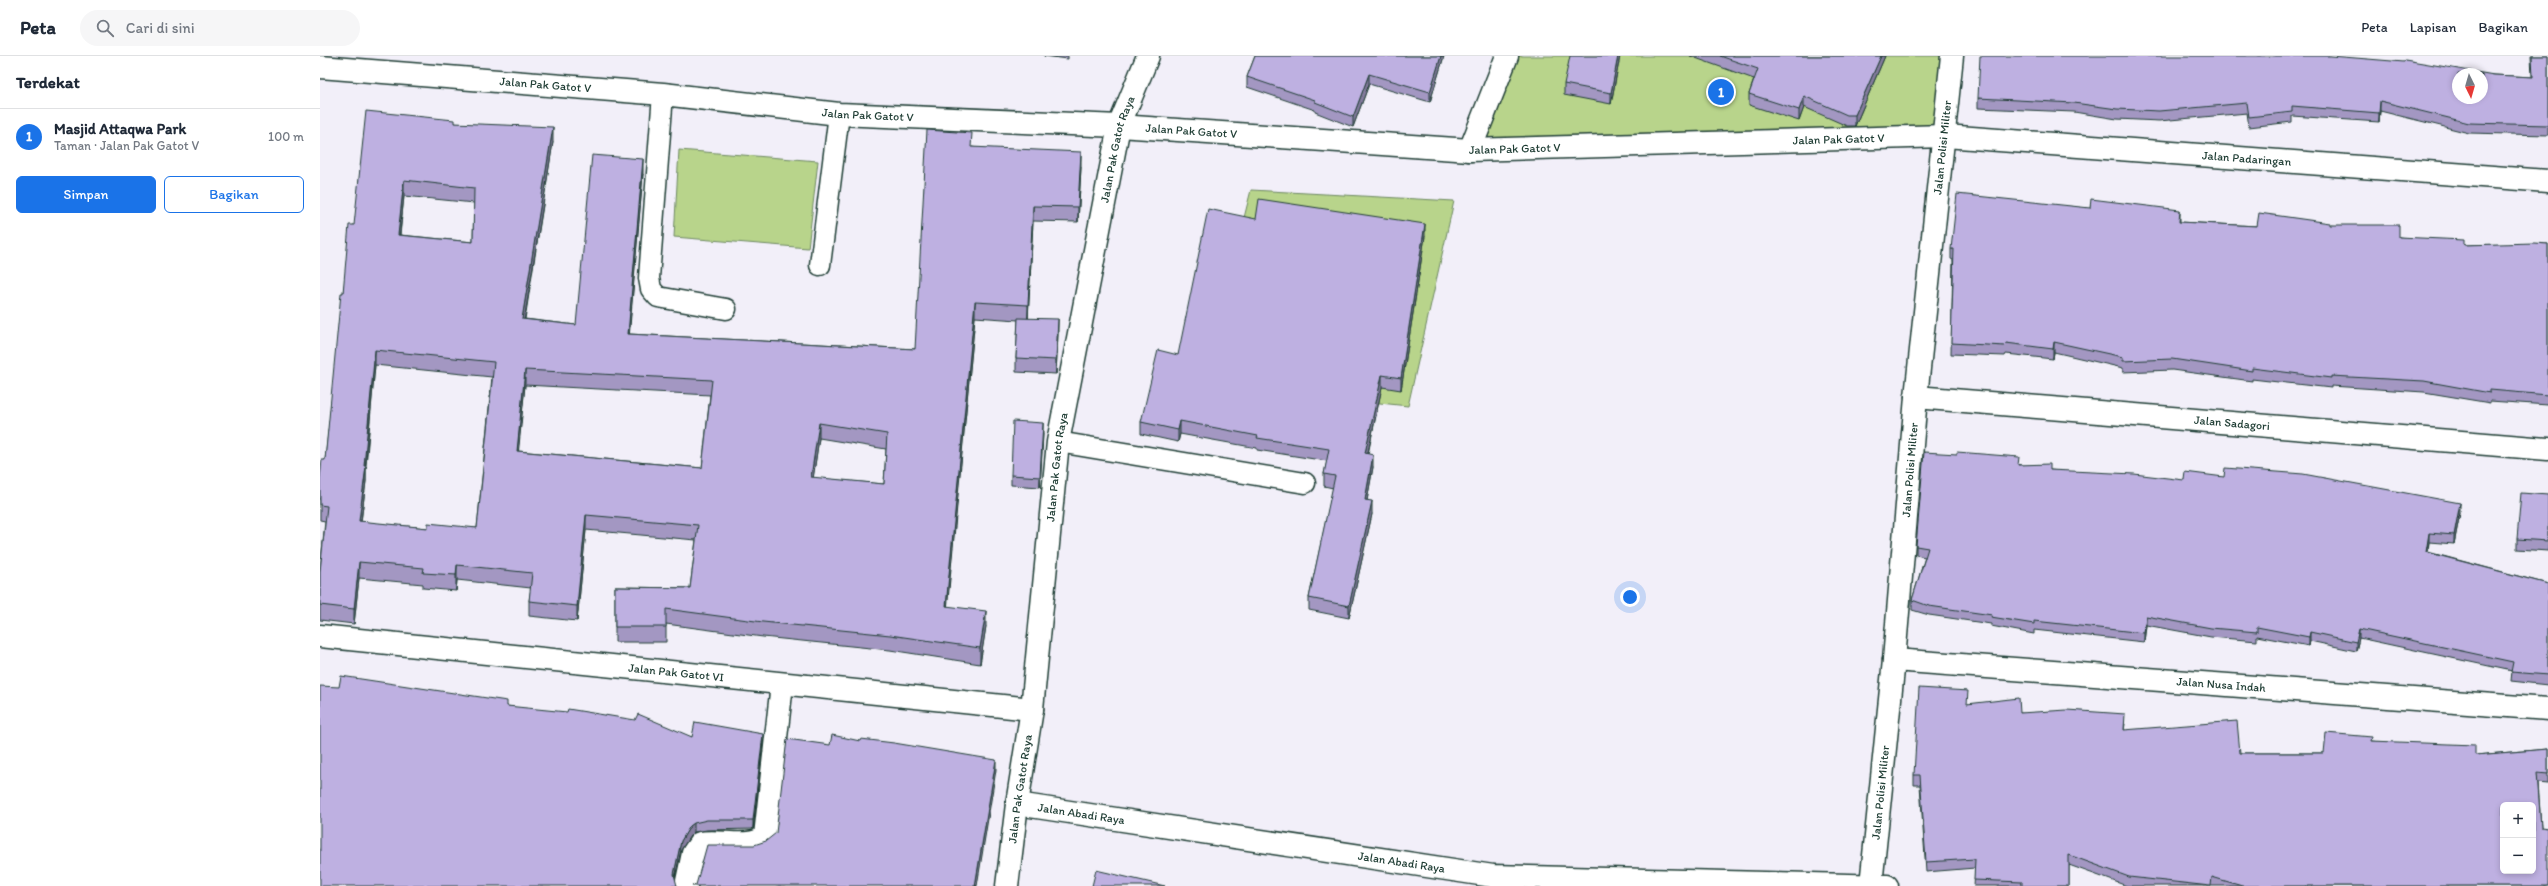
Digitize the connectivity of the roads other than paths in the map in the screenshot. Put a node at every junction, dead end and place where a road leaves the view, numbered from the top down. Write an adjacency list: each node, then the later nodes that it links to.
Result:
1 (1148, 56): 7 (street, Jalan Pak Gatot Raya)
2 (1507, 56): 9 (street)
3 (1952, 56): 8 (street, Jalan Polisi Militer)
4 (320, 67): 5 (street, Jalan Pak Gatot V)
5 (663, 94): 6 (street, Jalan Pak Gatot V); 12 (lane)
6 (839, 114): 7 (street, Jalan Pak Gatot V); 11 (lane)
7 (1119, 126): 9 (street, Jalan Pak Gatot V); 14 (street, Jalan Pak Gatot Raya)
8 (1945, 136): 9 (street, Jalan Pak Gatot V); 10 (street, Jalan Padaringan); 13 (street, Jalan Polisi Militer)
9 (1470, 150)
10 (2548, 181)
11 (820, 266)
12 (726, 309)
13 (1916, 397): 15 (street, Jalan Sadagori); 18 (street, Jalan Polisi Militer)
14 (1058, 442): 16 (lane); 21 (street, Jalan Pak Gatot Raya)
15 (2548, 449)
16 (1305, 483)
17 (320, 636): 19 (street, Jalan Pak Gatot VI)
18 (1894, 660): 20 (street, Jalan Nusa Indah); 24 (street, Jalan Polisi Militer)
19 (782, 684): 21 (street, Jalan Pak Gatot VI); 25 (street)
20 (2548, 709)
21 (1032, 710): 22 (street, Jalan Pak Gatot Raya)
22 (1016, 804): 23 (street, Jalan Abadi Raya); 26 (street, Jalan Pak Gatot Raya)
23 (1492, 881): 24 (street, Jalan Abadi Raya)
24 (1879, 885)
25 (686, 886)
26 (1006, 886)

